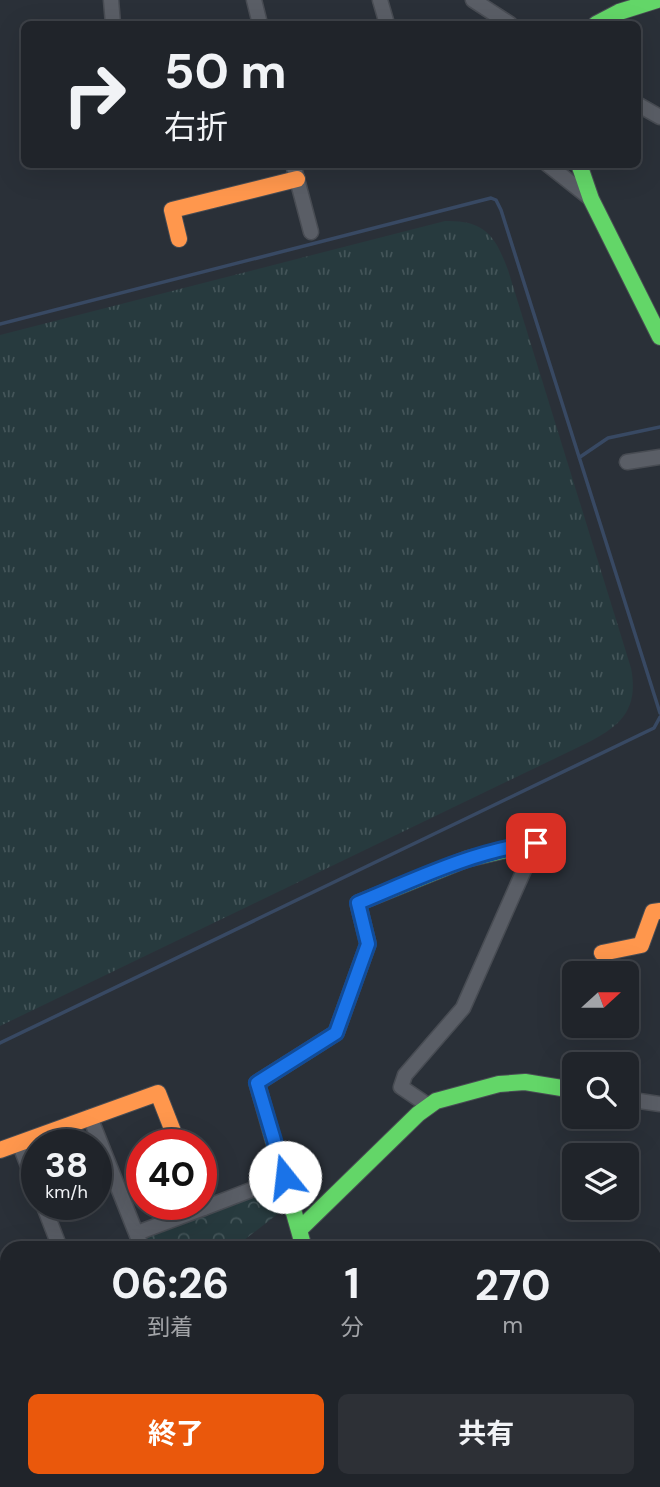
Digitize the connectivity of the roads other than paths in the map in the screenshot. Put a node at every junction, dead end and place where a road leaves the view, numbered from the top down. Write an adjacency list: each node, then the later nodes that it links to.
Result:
1 (111, 0): 6 (street)
2 (254, 0): 7 (street)
3 (380, 0): 8 (street)
4 (472, 0): 9 (street)
5 (657, 0): 10 (street)
6 (113, 21)
7 (259, 21)
8 (386, 21)
9 (505, 21)
10 (602, 21)
11 (641, 106): 12 (street)
12 (660, 117)
13 (552, 168): 16 (street)
14 (580, 168): 16 (street)
15 (295, 172): 17 (street); 18 (street)
16 (592, 199): 19 (street)
17 (311, 232)
18 (178, 239)
19 (660, 338)
20 (660, 457): 21 (street)
21 (627, 462)
22 (536, 843): 28 (street); 34 (street)
23 (660, 911): 24 (street)
24 (602, 953)
25 (562, 1088): 28 (street)
26 (639, 1101): 27 (street)
27 (660, 1104)
28 (429, 1106): 38 (street)
29 (90, 1117): 30 (street); 31 (street); 39 (street)
30 (172, 1129)
31 (19, 1143): 32 (street); 33 (street)
32 (21, 1148)
33 (0, 1150)
34 (285, 1177): 35 (street); 38 (street)
35 (217, 1200)
36 (49, 1220): 40 (street)
37 (167, 1220): 39 (street)
38 (300, 1229): 42 (street)
39 (137, 1233): 41 (street)
40 (57, 1241)
41 (140, 1241)
42 (303, 1241)

